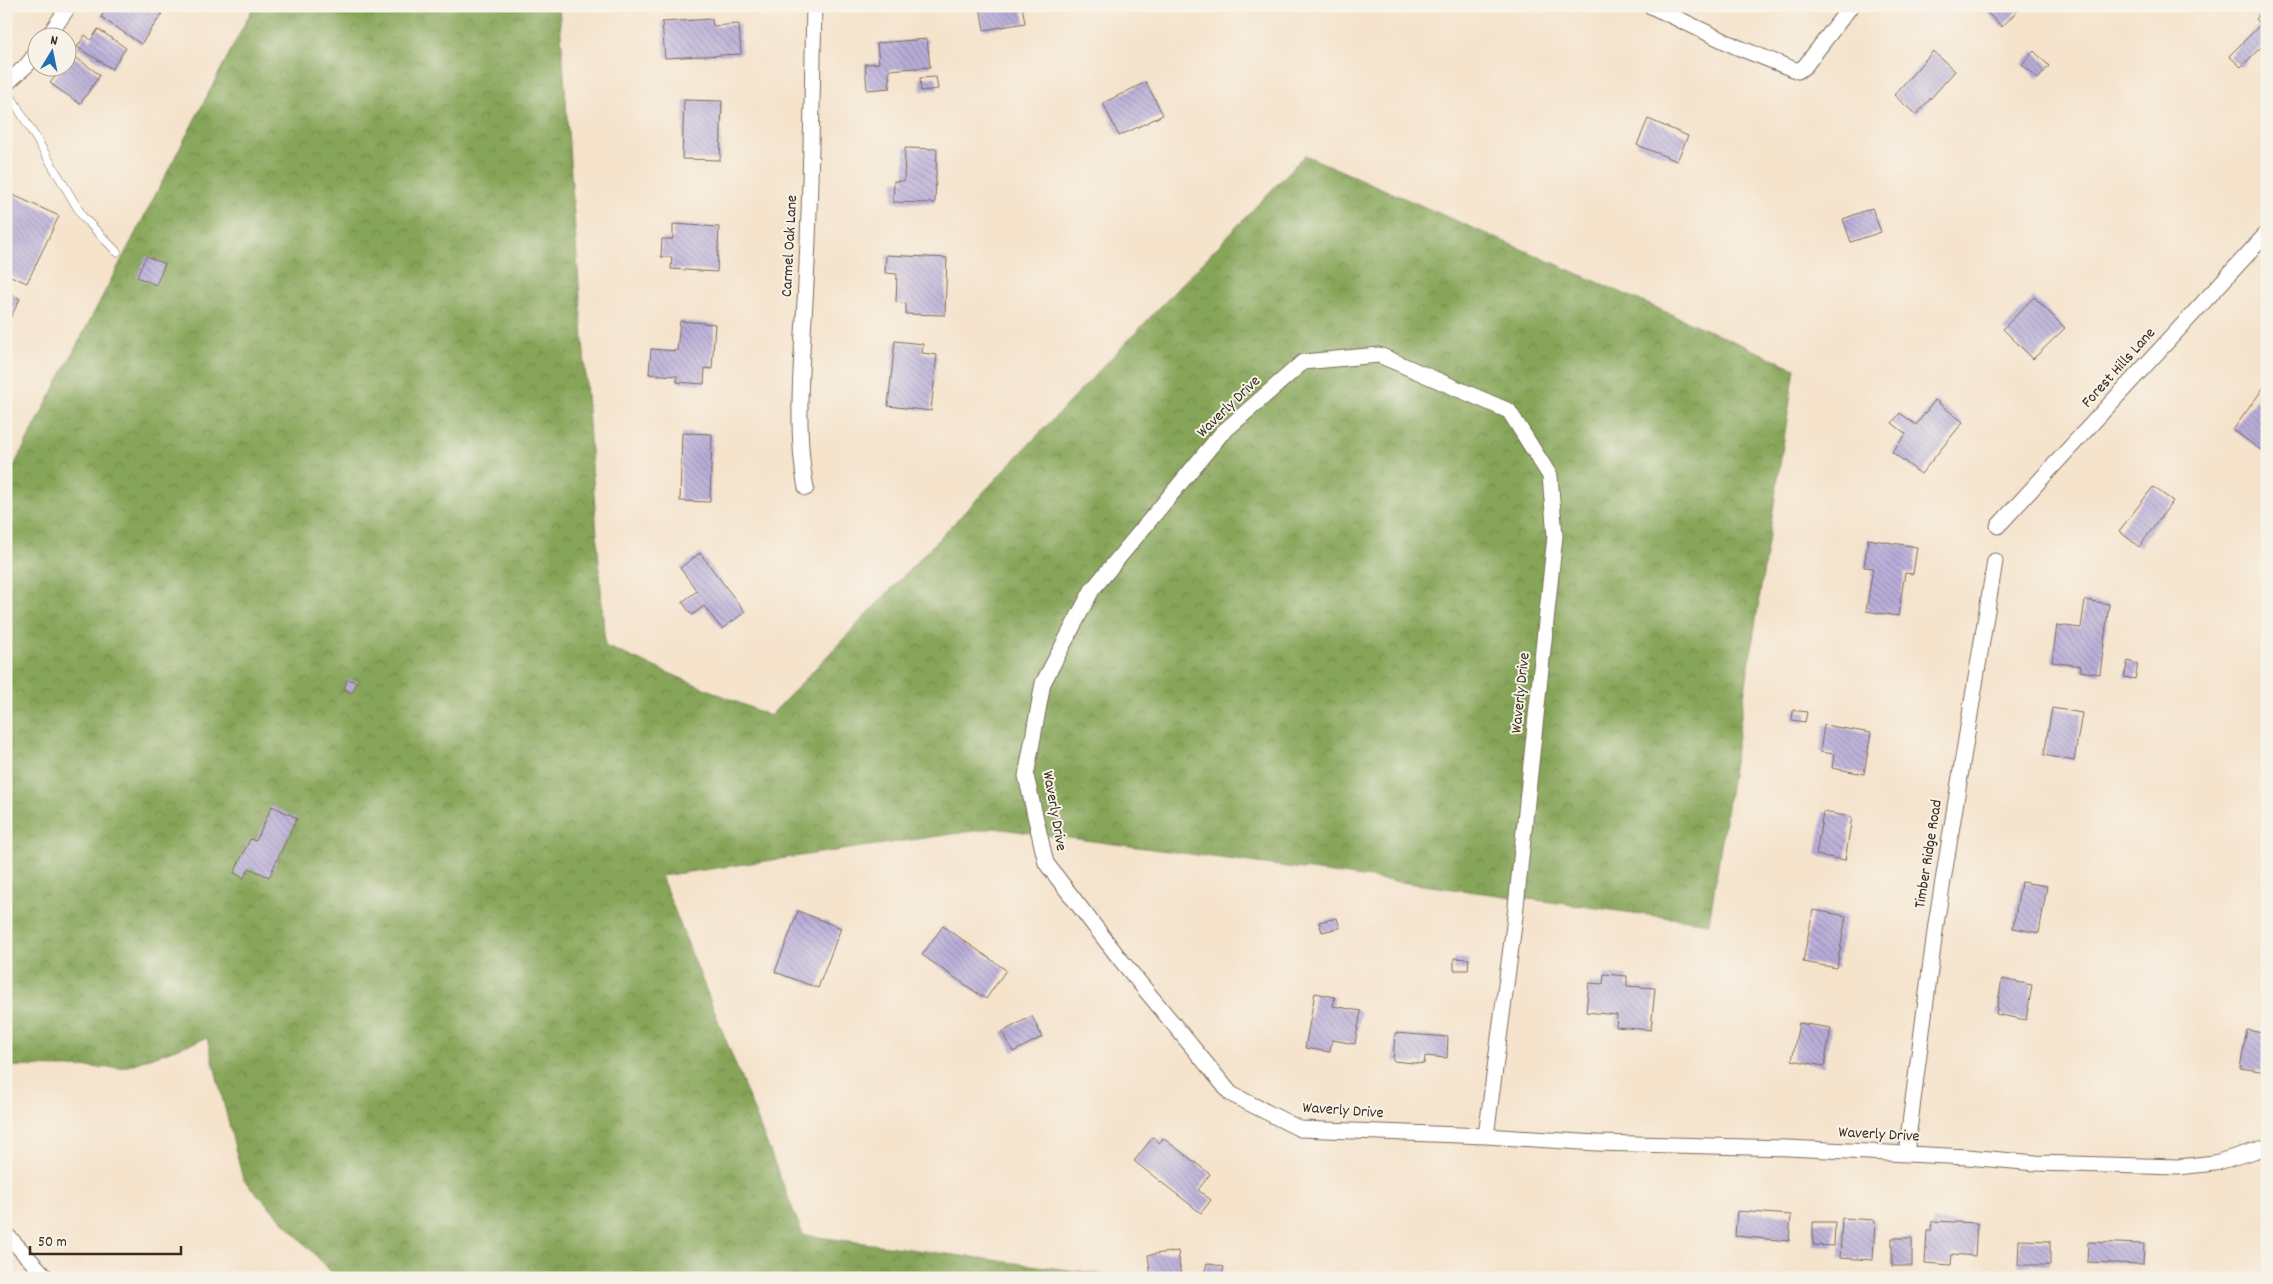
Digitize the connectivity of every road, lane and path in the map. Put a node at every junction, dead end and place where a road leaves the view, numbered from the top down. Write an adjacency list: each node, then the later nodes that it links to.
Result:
1 (69, 6): 5 (street)
2 (814, 6): 11 (street, Carmel Oak Lane)
3 (1651, 6): 4 (street)
4 (1851, 6)
5 (54, 28)
6 (28, 64): 7 (street)
7 (6, 84)
8 (6, 88): 10 (lane)
9 (2267, 233): 12 (street, Forest Hills Lane)
10 (117, 252)
11 (806, 488)
12 (1998, 526)
13 (1995, 561): 16 (street, Timber Ridge Road)
14 (1486, 1136): 14 (street, Waverly Drive); 16 (street, Waverly Drive)
15 (2267, 1147): 16 (street, Waverly Drive)
16 (1906, 1154)
17 (6, 1234): 18 (street)
18 (47, 1278)

